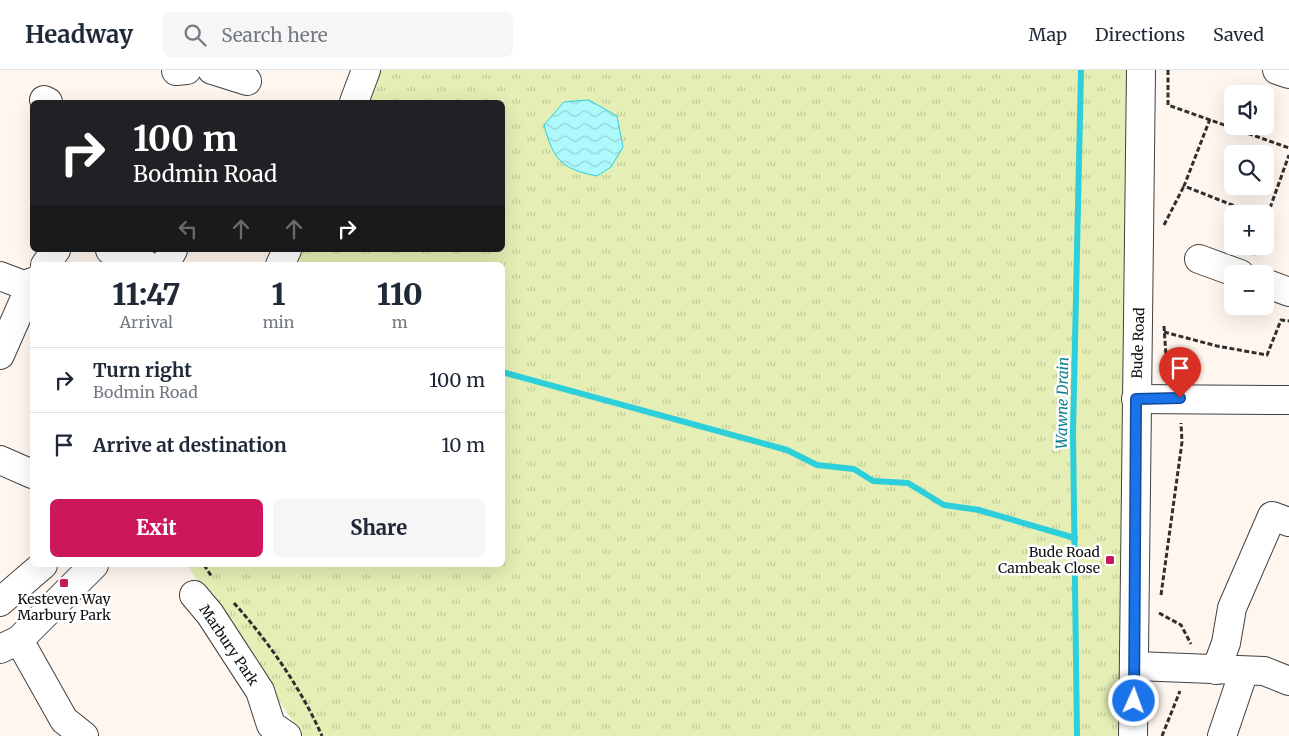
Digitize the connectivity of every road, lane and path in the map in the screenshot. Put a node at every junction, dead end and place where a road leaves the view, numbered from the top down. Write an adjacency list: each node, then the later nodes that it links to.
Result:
1 (212, 70): 7 (street)
2 (366, 70): 8 (street)
3 (1141, 70): 30 (street, Bude Road)
4 (1168, 70): 9 (path)
5 (1277, 70): 6 (street)
6 (1289, 74)
7 (247, 81)
8 (355, 100)
9 (1210, 119): 10 (path); 12 (path)
10 (1289, 148)
11 (1289, 154): 14 (path)
12 (1184, 186): 13 (path); 15 (path)
13 (1232, 205)
14 (1270, 205)
15 (1162, 230)
16 (115, 252): 18 (street)
17 (1199, 259): 19 (street)
18 (140, 262)
19 (1224, 268)
20 (0, 276): 21 (street)
21 (30, 285)
22 (1274, 286): 24 (street)
23 (30, 287): 28 (street)
24 (1289, 292)
25 (1289, 320): 27 (path)
26 (1164, 323): 27 (path)
27 (1164, 332): 29 (path)
28 (0, 355)
29 (1180, 398): 30 (street); 31 (street); 43 (path)
30 (1136, 399): 42 (street, Bude Road)
31 (1289, 400)
32 (0, 460): 33 (street)
33 (30, 473)
34 (1289, 522): 43 (street)
35 (41, 567): 40 (street)
36 (92, 567): 41 (street)
37 (204, 567): 38 (path)
38 (204, 587): 46 (street, Marbury Park)
39 (229, 598): 48 (path)
40 (0, 602)
41 (10, 645): 47 (street)
42 (1135, 666): 43 (street); 49 (street, Bude Road)
43 (1203, 669): 44 (street); 50 (path)
44 (1244, 671): 45 (street); 51 (street)
45 (1289, 681)
46 (271, 732)
47 (84, 736)
48 (322, 736)
49 (1133, 736)
50 (1162, 736)
51 (1222, 736)

